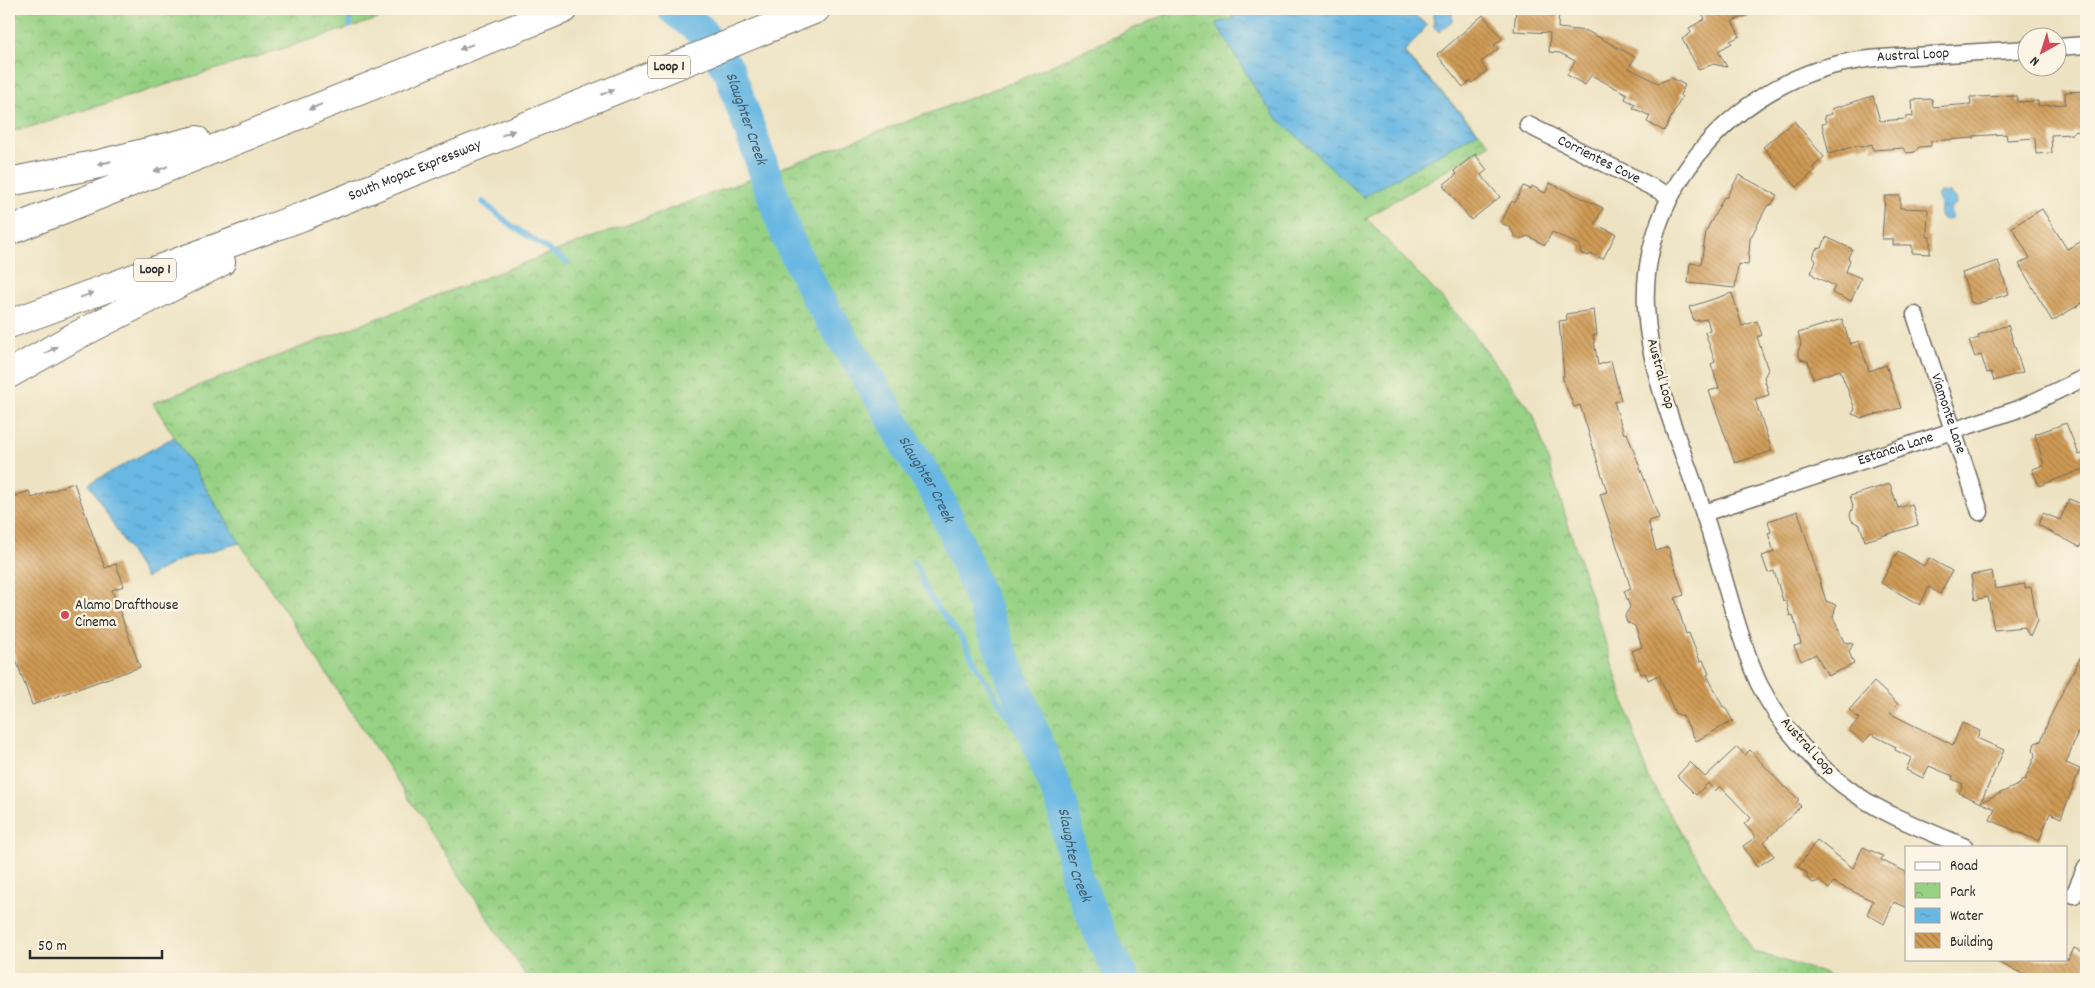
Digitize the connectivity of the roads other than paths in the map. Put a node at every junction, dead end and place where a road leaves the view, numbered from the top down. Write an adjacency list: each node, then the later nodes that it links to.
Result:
1 (564, 9): 6 (highway, one-way to 6)
2 (816, 9): 10 (highway, South Mopac Expressway / Loop 1, one-way to 2)
3 (2086, 45): 4 (street)
4 (2068, 46)
5 (2018, 50): 9 (street, Austral Loop)
6 (288, 118): 8 (highway, one-way to 8); 11 (highway, one-way to 11)
7 (1528, 125): 9 (street, Corrientes Cove)
8 (9, 182)
9 (1670, 196): 18 (street, Austral Loop)
10 (301, 217): 13 (highway, South Mopac Expressway / Loop 1, one-way to 10); 14 (highway, one-way to 10)
11 (9, 231)
12 (1915, 315): 16 (street, Viamonte Lane)
13 (9, 324)
14 (9, 374)
15 (2086, 377): 16 (street, Estancia Lane)
16 (1953, 431): 17 (street, Viamonte Lane); 18 (street, Estancia Lane)
17 (1980, 512)
18 (1704, 513): 19 (street, Austral Loop)
19 (1963, 846)
20 (2086, 867): 21 (street)
21 (2076, 895)

